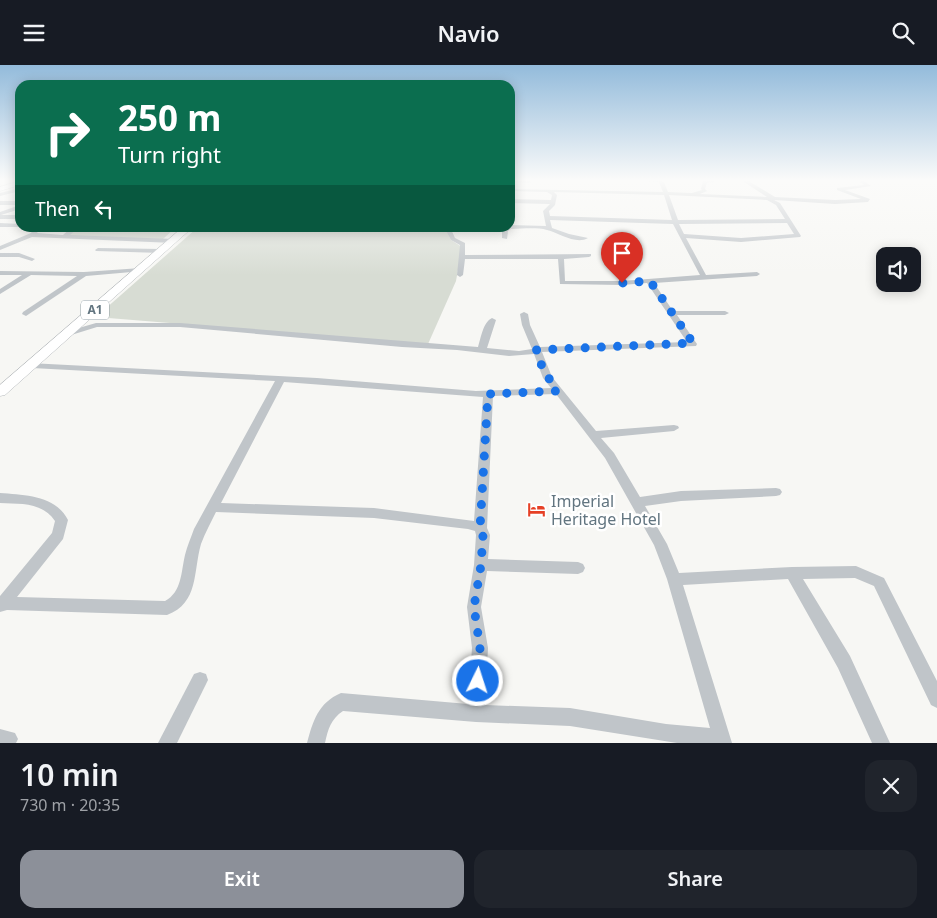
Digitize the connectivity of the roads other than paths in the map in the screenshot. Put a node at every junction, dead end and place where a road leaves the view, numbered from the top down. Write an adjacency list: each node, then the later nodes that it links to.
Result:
1 (546, 212): 6 (street)
2 (672, 212): 7 (street)
3 (782, 212): 8 (street)
4 (0, 215): 5 (street)
5 (15, 216)
6 (546, 218): 7 (street); 12 (street)
7 (675, 221): 8 (street); 18 (street)
8 (787, 221): 18 (street)
9 (0, 225): 10 (street)
10 (15, 226)
11 (515, 227): 12 (street)
12 (548, 228): 21 (street)
13 (70, 232): 19 (street)
14 (184, 232): 22 (highway, A1)
15 (450, 232): 28 (street)
16 (506, 232): 20 (street)
17 (33, 234): 19 (street); 23 (street)
18 (682, 236): 37 (street)
19 (70, 237): 22 (street)
20 (505, 238)
21 (585, 238)
22 (174, 241): 25 (highway, A1)
23 (0, 248)
24 (98, 250): 25 (street)
25 (162, 251): 31 (highway, A1)
26 (0, 255): 30 (street)
27 (588, 255): 29 (street)
28 (463, 257): 29 (street); 36 (street)
29 (561, 257): 38 (street)
30 (32, 259)
31 (141, 270): 34 (street); 44 (highway, A1)
32 (0, 273): 33 (street)
33 (30, 273): 34 (street); 39 (street)
34 (84, 274): 42 (street)
35 (756, 274): 37 (street)
36 (460, 275)
37 (704, 277): 38 (street)
38 (650, 281): 40 (street)
39 (0, 292)
40 (671, 313): 41 (street); 49 (street)
41 (725, 313)
42 (26, 314)
43 (524, 315): 49 (street)
44 (83, 320): 46 (street); 47 (highway, A1)
45 (492, 320): 48 (street)
46 (96, 325): 47 (street); 48 (street)
47 (68, 334): 50 (highway, A1)
48 (482, 350): 49 (street)
49 (536, 350): 52 (street)
50 (32, 365): 51 (street); 53 (highway, A1)
51 (281, 379): 54 (street); 60 (street)
52 (557, 391): 54 (street); 56 (street)
53 (0, 392)
54 (488, 394): 61 (street)
55 (674, 428): 56 (street)
56 (595, 435): 59 (street)
57 (776, 492): 59 (street)
58 (0, 498): 66 (street)
59 (637, 502): 65 (street)
60 (213, 507): 61 (street); 66 (street)
61 (480, 528): 62 (street)
62 (481, 565): 63 (street); 69 (street)
63 (578, 568)
64 (792, 573): 65 (street); 68 (street); 73 (street)
65 (674, 579): 70 (street)
66 (2, 605)
67 (200, 680): 71 (street)
68 (937, 699)
69 (476, 713): 70 (street); 72 (street)
70 (722, 740)
71 (167, 743)
72 (316, 743)
73 (881, 743)

